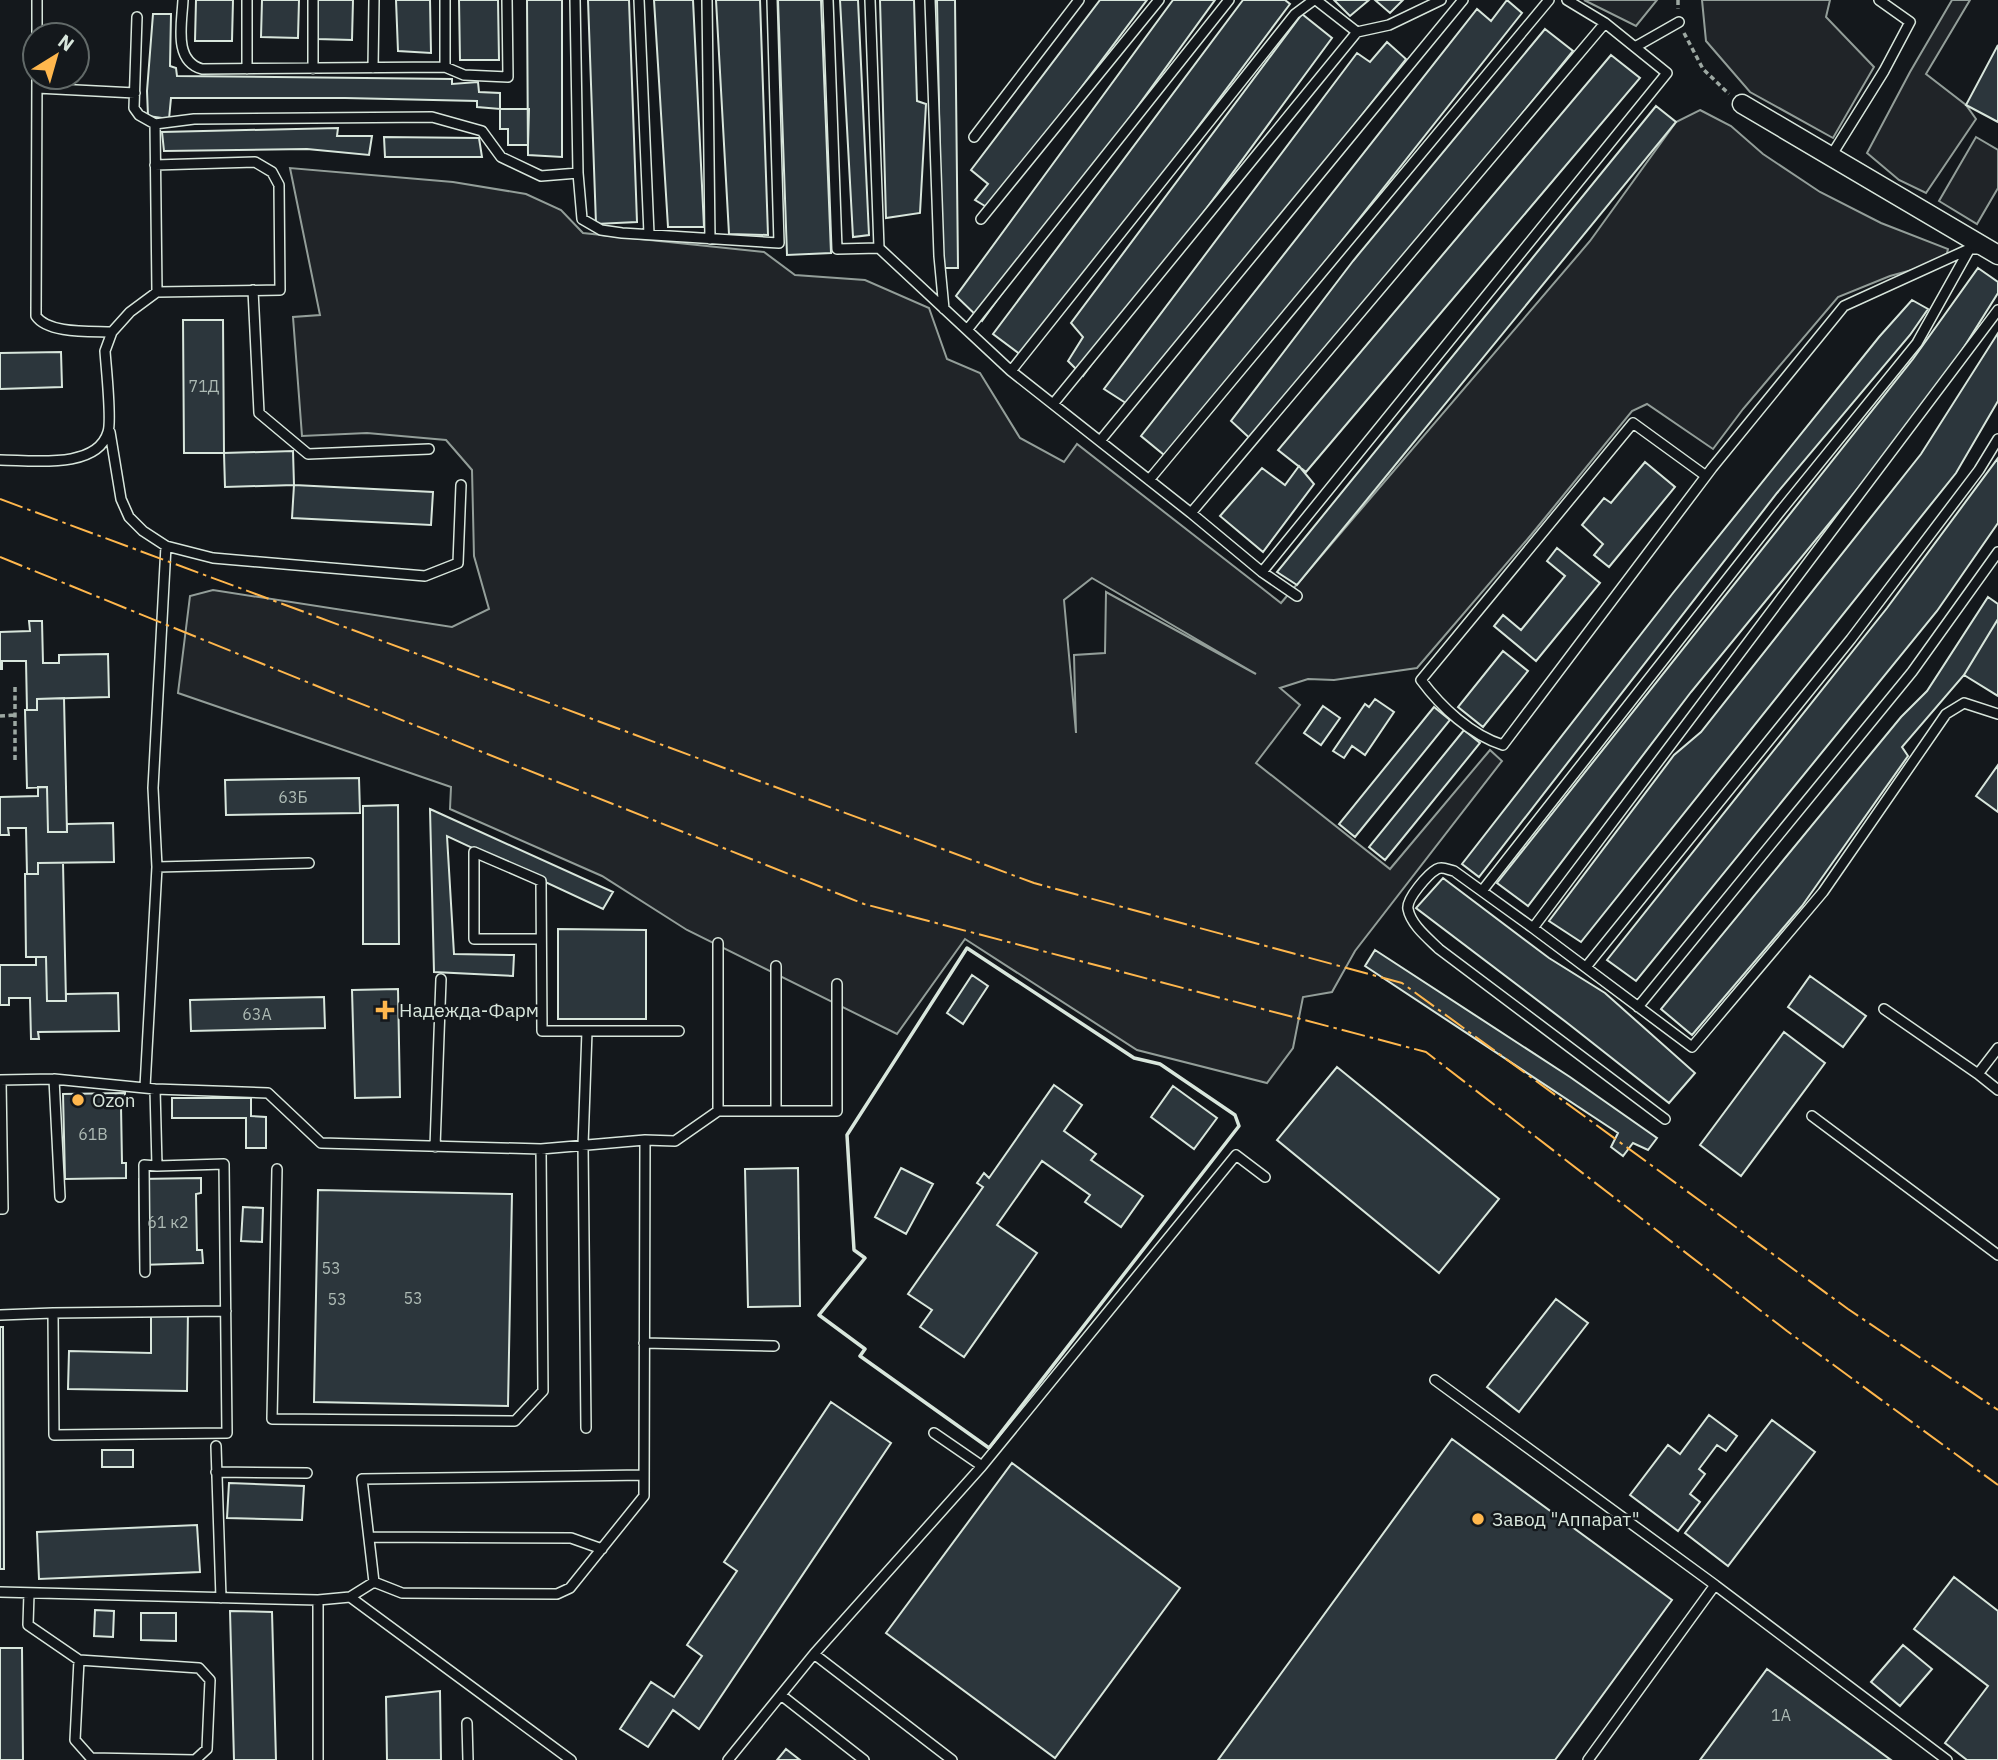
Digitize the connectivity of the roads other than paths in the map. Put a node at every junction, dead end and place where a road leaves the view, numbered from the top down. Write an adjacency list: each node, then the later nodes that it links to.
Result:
1 (37, 0): 25 (lane)
2 (183, 0): 32 (lane)
3 (247, 0): 32 (lane)
4 (313, 0): 33 (lane)
5 (374, 0): 31 (lane)
6 (445, 0): 30 (lane)
7 (507, 0): 30 (lane)
8 (575, 0): 42 (lane)
9 (639, 0): 44 (lane)
10 (707, 0): 45 (lane)
11 (772, 0): 45 (lane)
12 (828, 0): 46 (lane)
13 (870, 0): 46 (lane)
14 (930, 0): 50 (lane)
15 (1079, 0): 39 (lane)
16 (1159, 0): 43 (lane)
17 (1229, 0): 52 (lane)
18 (1315, 0): 28 (lane); 54 (lane)
19 (1441, 0): 28 (lane)
20 (1463, 0): 58 (lane)
21 (1549, 0): 62 (lane)
22 (1567, 0): 27 (lane)
23 (1879, 0): 40 (lane)
24 (137, 17): 36 (lane)
25 (37, 21)
26 (1679, 22): 29 (lane)
27 (1605, 23): 29 (lane); 64 (lane)
28 (1357, 32): 55 (lane)
29 (1635, 47): 67 (lane)
30 (445, 67): 31 (lane)
31 (373, 68): 33 (lane)
32 (247, 69): 33 (lane)
33 (313, 69)
34 (37, 91): 53 (lane)
35 (91, 91): 36 (lane)
36 (135, 93): 38 (lane)
37 (1742, 104): 40 (street)
38 (155, 124): 41 (lane); 42 (lane)
39 (974, 137)
40 (1831, 156): 47 (street)
41 (155, 165): 48 (lane); 49 (lane)
42 (578, 173): 44 (lane)
43 (982, 219)
44 (649, 234): 45 (lane)
45 (710, 239)
46 (879, 248): 50 (lane)
47 (1985, 251): 61 (lane); 72 (lane)
48 (253, 290): 49 (lane); 59 (lane)
49 (157, 292): 53 (lane)
50 (944, 309): 52 (lane)
51 (1998, 310): 73 (lane)
52 (967, 330): 54 (lane)
53 (112, 332): 56 (lane)
54 (1011, 371): 55 (lane)
55 (1053, 404): 58 (lane)
56 (109, 430): 60 (lane); 65 (lane)
57 (1998, 439): 77 (lane)
58 (1100, 441): 62 (lane)
59 (429, 449)
60 (0, 460)
61 (1706, 476): 61 (lane)
62 (1149, 480): 64 (lane)
63 (461, 485): 65 (lane)
64 (1191, 513): 67 (lane)
65 (166, 546): 71 (lane)
66 (1998, 552): 80 (lane)
67 (1262, 572): 68 (lane)
68 (1297, 596)
69 (1998, 714): 80 (lane)
70 (309, 863): 71 (lane)
71 (157, 867): 88 (lane)
72 (1482, 891): 73 (lane); 93 (lane)
73 (1533, 928): 77 (lane)
74 (541, 939): 74 (lane); 82 (lane)
75 (718, 943): 90 (lane)
76 (776, 966): 91 (lane)
77 (1586, 967): 80 (lane)
78 (441, 979): 97 (lane)
79 (837, 984): 91 (lane)
80 (1638, 1007)
81 (1884, 1009): 85 (lane)
82 (587, 1031): 83 (lane); 96 (lane)
83 (678, 1031)
84 (1998, 1048): 85 (lane)
85 (1978, 1074): 89 (lane)
86 (54, 1079): 87 (lane); 88 (lane); 102 (lane)
87 (0, 1080): 94 (lane)
88 (150, 1088): 97 (lane); 99 (lane)
89 (1998, 1090)
90 (718, 1111): 91 (lane); 95 (lane)
91 (776, 1111)
92 (1812, 1116): 104 (lane)
93 (1665, 1119)
94 (0, 1137): 103 (lane)
95 (645, 1140): 96 (lane); 109 (lane)
96 (583, 1145): 98 (lane); 112 (lane)
97 (435, 1147): 98 (lane)
98 (541, 1149): 100 (lane)
99 (157, 1166): 105 (lane); 106 (lane)
100 (277, 1169)
101 (1265, 1177): 115 (lane)
102 (60, 1197)
103 (0, 1209)
104 (1998, 1255)
105 (145, 1272)
106 (226, 1311): 107 (lane); 107 (lane)
107 (53, 1312): 108 (lane)
108 (0, 1315)
109 (644, 1343): 110 (lane); 118 (lane)
110 (774, 1346)
111 (1435, 1380): 122 (lane)
112 (586, 1428)
113 (934, 1433): 115 (lane)
114 (216, 1446): 116 (lane)
115 (982, 1466): 128 (lane)
116 (216, 1472): 117 (lane); 126 (lane)
117 (307, 1473)
118 (644, 1475): 119 (lane); 120 (lane)
119 (369, 1537): 120 (lane); 121 (lane)
120 (602, 1549): 121 (lane)
121 (374, 1582): 125 (lane)
122 (1715, 1585): 138 (lane); 139 (lane)
123 (0, 1592): 124 (lane)
124 (29, 1593): 126 (lane); 129 (lane)
125 (350, 1597): 127 (lane); 134 (lane)
126 (221, 1598): 127 (lane)
127 (318, 1600): 132 (lane)
128 (814, 1654): 130 (lane); 137 (lane)
129 (79, 1660): 129 (lane)
130 (780, 1695): 135 (lane); 136 (lane)
131 (467, 1723): 133 (lane)
132 (318, 1760)
133 (468, 1760)
134 (571, 1760)
135 (728, 1760)
136 (864, 1760)
137 (952, 1760)
138 (1588, 1760)
139 (1947, 1760)

